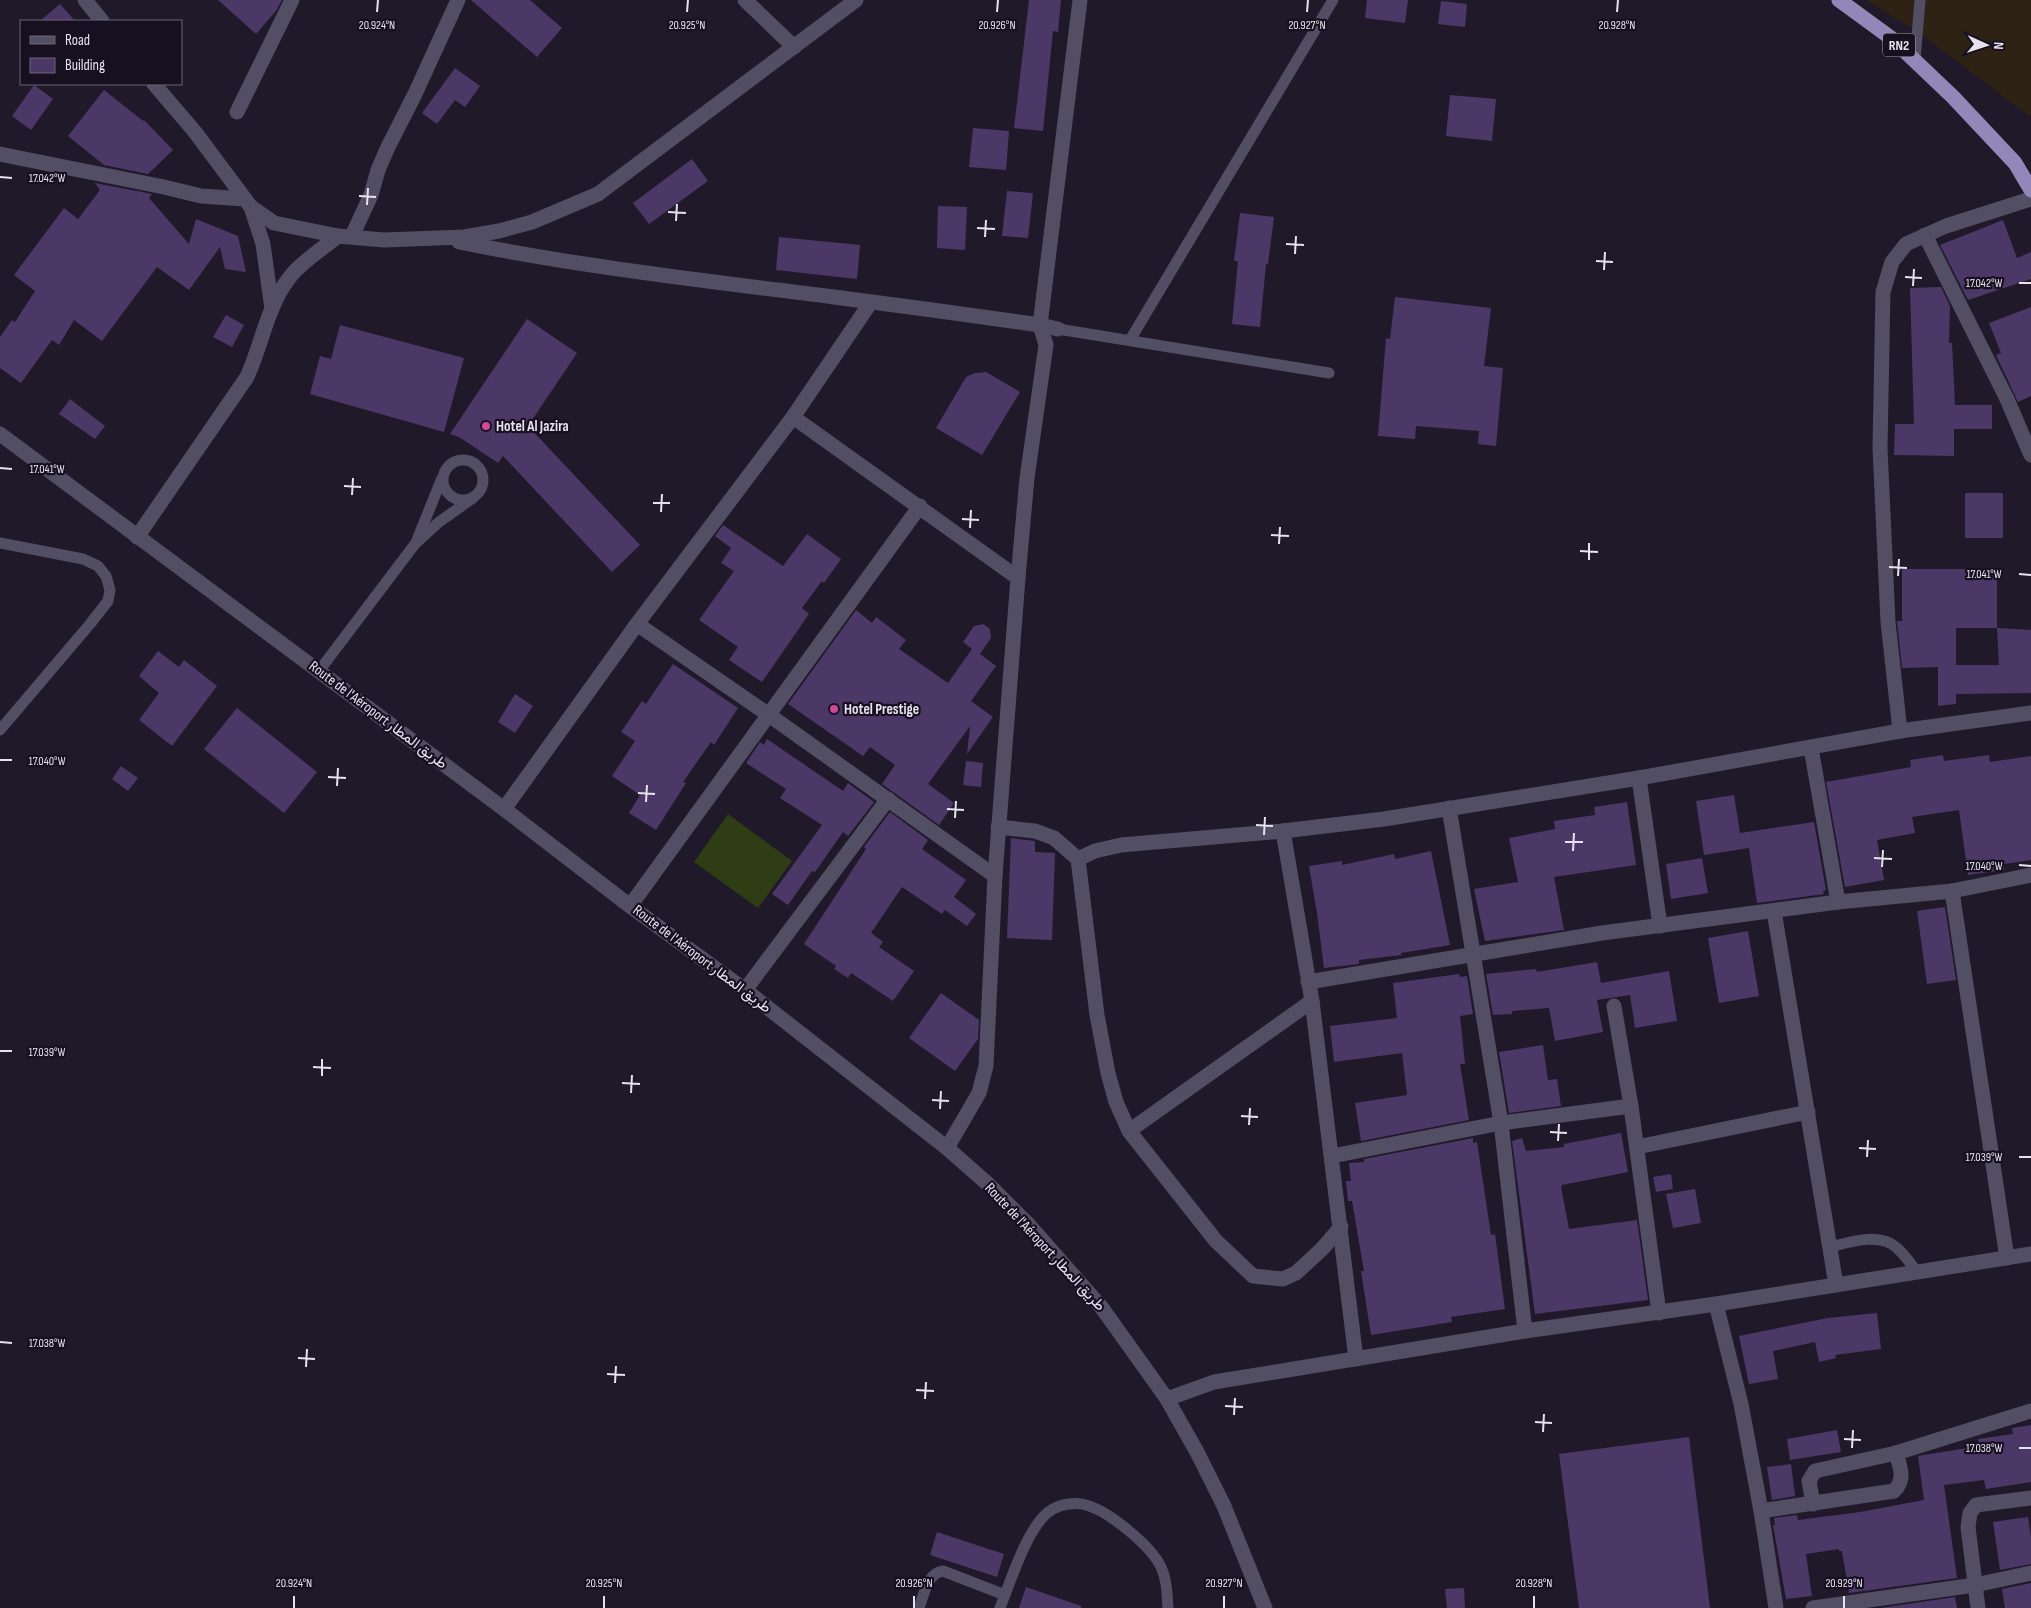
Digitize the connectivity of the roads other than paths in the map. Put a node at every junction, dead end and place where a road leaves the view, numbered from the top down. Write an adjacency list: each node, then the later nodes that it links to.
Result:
1 (85, 0): 10 (street)
2 (292, 0): 14 (street)
3 (458, 0): 20 (street)
4 (745, 0): 11 (street)
5 (856, 0): 11 (street)
6 (1080, 0): 24 (street)
7 (1333, 0): 26 (lane)
8 (1839, 0): 12 (highway, RN2)
9 (1920, 0): 12 (lane)
10 (101, 20)
11 (794, 47): 21 (street)
12 (1916, 60): 16 (highway, RN2)
13 (155, 85): 18 (street)
14 (238, 112)
15 (0, 154): 18 (street)
16 (2031, 190)
17 (2031, 199): 19 (street)
18 (248, 203): 20 (street); 23 (street)
19 (1925, 234): 30 (street); 43 (street)
20 (345, 236): 21 (street); 23 (street)
21 (441, 238): 22 (street)
22 (872, 302): 24 (street); 28 (street)
23 (272, 309): 34 (street)
24 (1040, 325): 25 (street); 37 (street)
25 (1058, 330): 26 (lane)
26 (1130, 340): 27 (lane)
27 (1329, 373)
28 (793, 417): 33 (street); 38 (street)
29 (0, 434): 34 (street, Route de l'Aéroport طريق المطار)
30 (2031, 455)
31 (442, 478): 32 (lane); 32 (lane); 36 (lane)
32 (473, 498): 36 (lane)
33 (920, 506): 37 (street); 41 (street)
34 (136, 537): 39 (street, Route de l'Aéroport طريق المطار)
35 (0, 543): 42 (lane)
36 (415, 544): 39 (lane)
37 (1018, 578): 49 (street)
38 (637, 624): 41 (street); 48 (street)
39 (318, 671): 48 (street, Route de l'Aéroport طريق المطار)
40 (2031, 713): 43 (street)
41 (770, 715): 46 (street); 56 (street)
42 (0, 730)
43 (1900, 731): 44 (street)
44 (1811, 748): 45 (street); 55 (street)
45 (1638, 778): 47 (street); 58 (street)
46 (888, 799): 53 (street); 61 (street)
47 (1449, 808): 50 (street); 59 (street)
48 (504, 809): 56 (street, Route de l'Aéroport طريق المطار)
49 (998, 827): 51 (street); 53 (street)
50 (1283, 831): 51 (street); 60 (street)
51 (1078, 859): 67 (street)
52 (2031, 875): 54 (street)
53 (995, 876): 69 (street)
54 (1952, 891): 55 (street); 74 (street)
55 (1838, 902): 57 (street)
56 (630, 906): 61 (street, Route de l'Aéroport طريق المطار)
57 (1774, 911): 58 (street); 65 (street)
58 (1660, 926): 59 (street)
59 (1474, 954): 60 (street); 66 (street)
60 (1308, 982): 62 (street)
61 (746, 990): 69 (street, Route de l'Aéroport طريق المطار)
62 (1312, 1001): 67 (street); 70 (street)
63 (1614, 1006): 64 (street)
64 (1631, 1106): 66 (street); 68 (street)
65 (1808, 1112): 68 (street); 72 (street)
66 (1501, 1123): 70 (street); 79 (street)
67 (1129, 1131): 71 (street)
68 (1636, 1147): 78 (street)
69 (947, 1148): 81 (street, Route de l'Aéroport طريق المطار)
70 (1332, 1156): 71 (street)
71 (1341, 1227): 80 (street)
72 (1830, 1247): 75 (lane); 76 (street)
73 (2031, 1254): 74 (street)
74 (2007, 1258): 75 (street)
75 (1917, 1272): 76 (street)
76 (1836, 1285): 77 (street)
77 (1716, 1304): 78 (street); 86 (street)
78 (1659, 1313): 79 (street)
79 (1525, 1331): 80 (street)
80 (1356, 1359): 81 (street)
81 (1167, 1399): 93 (street, Route de l'Aéroport طريق المطار)
82 (2031, 1411): 83 (street)
83 (1896, 1453): 85 (street); 85 (street)
84 (2031, 1498): 88 (street)
85 (1812, 1504): 86 (street)
86 (1761, 1511): 94 (street)
87 (2031, 1573): 88 (street)
88 (1975, 1585): 95 (street); 96 (street)
89 (1005, 1595): 90 (lane); 91 (lane); 92 (lane)
90 (919, 1608)
91 (1000, 1608)
92 (1168, 1608)
93 (1265, 1608)
94 (1776, 1608)
95 (1813, 1608)
96 (1978, 1608)

